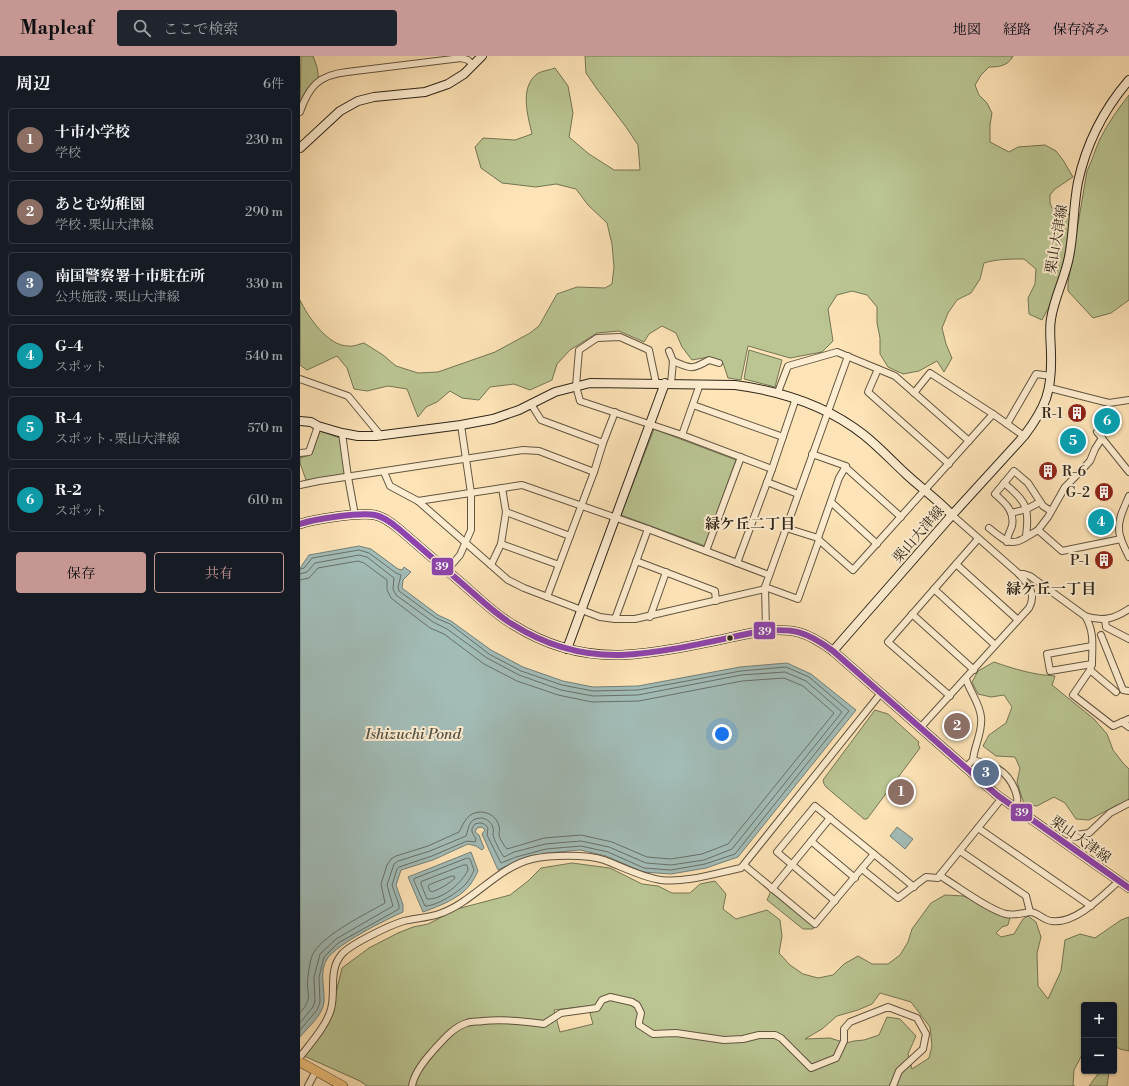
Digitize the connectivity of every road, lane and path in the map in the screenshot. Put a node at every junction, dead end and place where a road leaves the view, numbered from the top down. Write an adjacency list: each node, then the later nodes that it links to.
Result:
1 (482, 56): 2 (street)
2 (473, 64): 4 (street); 5 (street)
3 (1129, 80): 11 (street, 栗山大津線)
4 (300, 112)
5 (300, 148)
6 (669, 351): 8 (street)
7 (848, 356): 10 (street); 17 (street); 24 (street)
8 (673, 361): 9 (street); 13 (street)
9 (719, 363)
10 (878, 369): 18 (street); 44 (street)
11 (1051, 376): 16 (street, 栗山大津線); 28 (street)
12 (300, 379): 34 (street)
13 (664, 383): 14 (street); 15 (street); 15 (street); 27 (street)
14 (700, 384): 17 (street); 22 (street)
15 (576, 386): 21 (street); 23 (street)
16 (1050, 388): 20 (street); 35 (street, 栗山大津線)
17 (778, 392): 19 (street)
18 (914, 393): 25 (street); 38 (street)
19 (796, 398): 24 (street); 36 (street)
20 (1129, 400)
21 (531, 404): 29 (street); 39 (street)
22 (693, 405): 33 (street); 36 (street)
23 (615, 412): 27 (street); 39 (street)
24 (827, 412): 41 (street); 55 (street)
25 (993, 414): 28 (street); 38 (street)
26 (300, 421): 30 (street)
27 (650, 424): 33 (street); 70 (street)
28 (1007, 424): 35 (street)
29 (461, 425): 34 (street); 43 (street)
30 (318, 426): 32 (street); 40 (street)
31 (1098, 432): 37 (street)
32 (342, 433): 34 (street); 50 (street)
33 (682, 435): 42 (street)
34 (380, 436)
35 (1024, 436): 68 (street, 栗山大津線)
36 (783, 437): 46 (street)
37 (1102, 438): 49 (street); 64 (street)
38 (969, 441): 44 (street)
39 (603, 443): 48 (street)
40 (300, 453)
41 (812, 454): 45 (street); 57 (street)
42 (740, 457): 46 (street); 85 (street)
43 (466, 460): 47 (street); 48 (street); 56 (street)
44 (949, 464): 55 (street)
45 (846, 466): 60 (street); 69 (street)
46 (772, 469): 51 (street)
47 (384, 472): 50 (street); 59 (street)
48 (594, 472): 62 (street)
49 (1129, 472)
50 (348, 477): 53 (street); 67 (street)
51 (767, 482): 57 (street); 88 (street)
52 (1004, 483): 61 (street); 63 (street); 66 (street)
53 (300, 485)
54 (502, 488): 56 (street); 62 (street); 65 (street)
55 (925, 491): 68 (street); 69 (street)
56 (471, 493): 59 (street); 82 (street)
57 (798, 494): 72 (street)
58 (1129, 496): 80 (street)
59 (418, 500): 82 (street)
60 (831, 502): 78 (street); 84 (street)
61 (1040, 502): 63 (street); 64 (street)
62 (581, 506): 70 (street); 76 (street)
63 (1027, 509): 66 (street); 77 (street)
64 (1051, 511): 75 (street)
65 (506, 512): 76 (street); 83 (street)
66 (1012, 512): 81 (street)
67 (355, 515): 71 (street); 92 (street)
68 (952, 515): 79 (street); 114 (street, 栗山大津線)
69 (901, 517): 84 (street)
70 (616, 518): 74 (street); 101 (street)
71 (300, 524)
72 (786, 528): 78 (street); 95 (street)
73 (989, 528): 81 (street)
74 (648, 529): 85 (street); 87 (street)
75 (1038, 530): 77 (street); 80 (street)
76 (570, 536): 91 (street)
77 (1026, 536): 81 (street)
78 (819, 539): 84 (street); 96 (street)
79 (978, 539): 89 (street); 94 (street)
80 (1121, 539): 86 (street)
81 (1006, 542)
82 (466, 544): 90 (street); 92 (street)
83 (501, 544): 90 (street); 91 (street)
84 (877, 544)
85 (706, 551): 88 (street)
86 (1129, 556)
87 (636, 561): 93 (street); 105 (street)
88 (737, 563): 95 (street)
89 (956, 564): 97 (street); 106 (street)
90 (491, 565): 98 (street)
91 (559, 565): 98 (street)
92 (447, 570): 113 (street)
93 (666, 572): 99 (street); 104 (street)
94 (1019, 574): 103 (street); 106 (street)
95 (769, 575): 96 (street)
96 (765, 588): 99 (street); 108 (street)
97 (934, 589): 102 (street); 111 (street)
98 (547, 597): 101 (street)
99 (716, 601): 104 (street)
100 (1129, 609): 107 (street)
101 (581, 610): 105 (street); 113 (street)
102 (912, 614): 116 (street); 122 (street)
103 (1085, 616): 107 (street); 112 (street)
104 (650, 617): 105 (street)
105 (615, 619)
106 (1018, 620): 111 (street)
107 (1105, 620): 110 (street)
108 (766, 630): 113 (street); 114 (street)
109 (1101, 635): 119 (street)
110 (1129, 639)
111 (995, 645): 116 (street)
112 (1092, 646): 115 (street); 115 (street)
113 (568, 649)
114 (833, 651): 121 (street, 栗山大津線)
115 (1092, 664): 117 (street)
116 (974, 670): 118 (street)
117 (1090, 670): 120 (street); 124 (street)
118 (966, 679): 122 (street); 127 (street)
119 (1129, 691)
120 (1116, 692)
121 (881, 693): 126 (street, 栗山大津線); 138 (street)
122 (950, 696): 126 (street)
123 (1129, 718): 124 (street)
124 (1122, 722): 125 (street)
125 (1129, 727)
126 (920, 728): 128 (street, 栗山大津線)
127 (973, 760): 128 (street); 131 (street)
128 (964, 768): 129 (street, 栗山大津線)
129 (1002, 798): 131 (street, 栗山大津線); 133 (street)
130 (1129, 803): 135 (street)
131 (1015, 808): 135 (street, 栗山大津線)
132 (830, 818): 134 (street); 137 (street); 139 (street)
133 (978, 828): 136 (street); 148 (street)
134 (811, 841): 139 (street); 142 (street)
135 (1065, 844): 143 (street, 栗山大津線)
136 (960, 851): 141 (street); 149 (street)
137 (874, 854): 140 (street); 144 (street)
138 (744, 865): 146 (street); 150 (street)
139 (792, 865): 146 (street); 147 (street)
140 (862, 869): 142 (street); 144 (street)
141 (940, 875): 144 (street); 149 (street)
142 (854, 878): 147 (street)
143 (1119, 881): 145 (street, 栗山大津線); 148 (street)
144 (914, 887)
145 (1129, 888)
146 (772, 889): 147 (street)
147 (835, 901)
148 (1091, 906): 149 (street)
149 (1030, 912)
150 (300, 1056)
151 (300, 1062): 152 (main road)
152 (316, 1071): 153 (street); 154 (main road)
153 (308, 1086)
154 (343, 1086)
155 (412, 1086): 156 (street)
156 (893, 1086)

